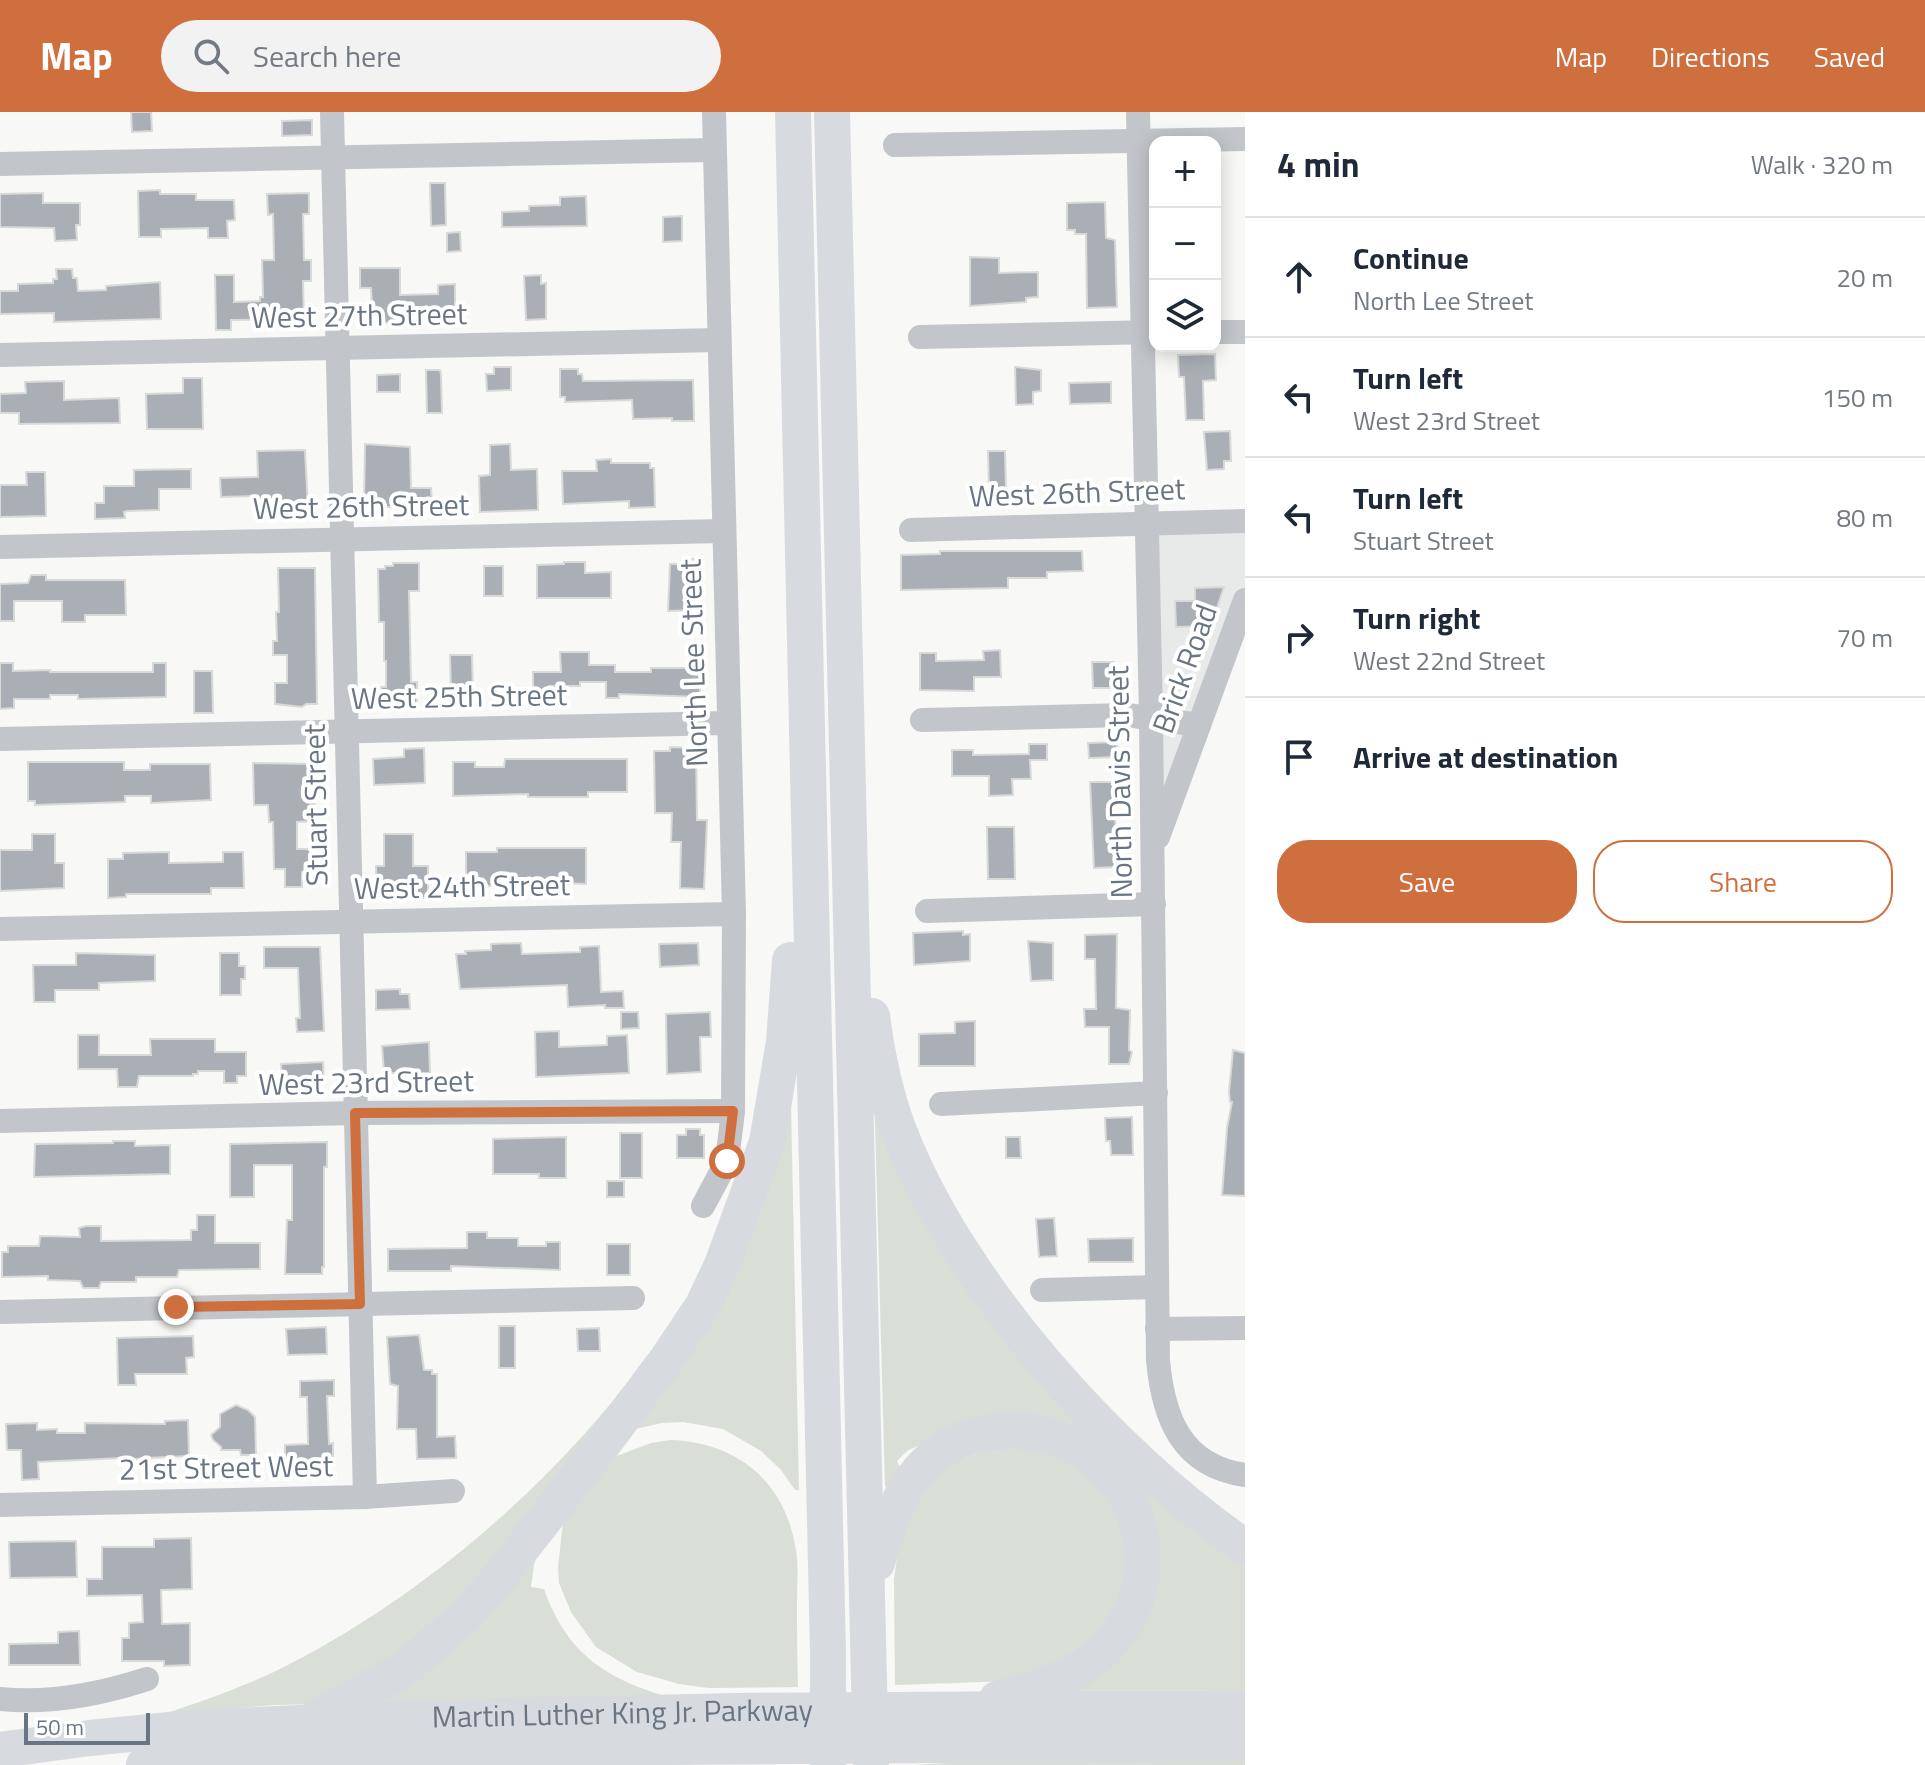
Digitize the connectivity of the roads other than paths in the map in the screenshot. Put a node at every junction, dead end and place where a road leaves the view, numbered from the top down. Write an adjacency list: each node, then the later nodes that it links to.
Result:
1 (332, 112): 11 (street, Stuart Street)
2 (714, 112): 10 (street, North Lee Street)
3 (793, 112): 34 (highway)
4 (832, 112): 13 (highway)
5 (846, 112): 13 (highway)
6 (1138, 112): 8 (street, North Davis Street)
7 (1245, 139): 8 (street)
8 (1139, 141): 9 (street); 14 (street, North Davis Street)
9 (895, 145)
10 (714, 150): 11 (street); 18 (street, North Lee Street)
11 (333, 158): 12 (street); 19 (street, Stuart Street)
12 (0, 164)
13 (835, 229): 36 (highway)
14 (1149, 332): 17 (street); 22 (street, North Davis Street)
15 (1221, 332): 16 (street)
16 (1245, 332)
17 (920, 337)
18 (719, 340): 19 (street, West 27th Street); 24 (street, North Lee Street)
19 (338, 349): 20 (street, West 27th Street); 25 (street, Stuart Street)
20 (0, 355)
21 (1245, 521): 22 (street, West 26th Street)
22 (1147, 523): 23 (street, West 26th Street); 28 (street, North Davis Street)
23 (911, 530)
24 (723, 531): 25 (street, West 26th Street); 30 (street, North Lee Street)
25 (343, 540): 26 (street, West 26th Street); 32 (street, Stuart Street)
26 (0, 547)
27 (1245, 600): 31 (street, Brick Road)
28 (1151, 717): 29 (street); 31 (street); 35 (street, North Davis Street)
29 (922, 720)
30 (728, 723): 32 (street, West 25th Street); 39 (street, North Lee Street)
31 (1199, 725): 35 (street, Brick Road)
32 (346, 732): 33 (street, West 25th Street); 40 (street, Stuart Street)
33 (0, 739)
34 (808, 820): 65 (highway); 71 (highway)
35 (1153, 850): 37 (street, North Davis Street)
36 (849, 874): 59 (highway); 60 (highway)
37 (1154, 904): 38 (street); 42 (street, North Davis Street)
38 (927, 911)
39 (734, 914): 40 (street, West 24th Street); 44 (street, North Lee Street)
40 (351, 921): 41 (street, West 24th Street); 45 (street, Stuart Street)
41 (0, 929)
42 (1156, 1093): 43 (street); 48 (street, North Davis Street)
43 (941, 1104)
44 (733, 1111): 45 (street, West 23rd Street); 47 (street, North Lee Street)
45 (355, 1113): 46 (street, West 23rd Street); 51 (street, Stuart Street)
46 (0, 1121)
47 (703, 1206)
48 (1157, 1287): 49 (street); 54 (street, North Davis Street)
49 (1042, 1290)
50 (633, 1298): 51 (street)
51 (360, 1304): 52 (street); 57 (street, Stuart Street)
52 (0, 1312)
53 (1245, 1328): 54 (street)
54 (1157, 1329): 55 (street, North Davis Street)
55 (1245, 1475)
56 (453, 1491): 57 (street, 21st Street West)
57 (365, 1497): 58 (street, 21st Street West)
58 (0, 1505)
59 (1243, 1546)
60 (869, 1596): 64 (highway); 73 (highway)
61 (147, 1679): 62 (street)
62 (0, 1699)
63 (1245, 1708): 64 (highway, Martin Luther King Jr. Parkway)
64 (899, 1712): 69 (highway, Martin Luther King Jr. Parkway)
65 (308, 1722): 69 (highway, Martin Luther King Jr. Parkway); 70 (highway, Martin Luther King Jr. Parkway)
66 (1245, 1731): 67 (highway)
67 (1199, 1743): 68 (highway, Martin Luther King Jr. Parkway); 71 (highway, Martin Luther King Jr. Parkway)
68 (1245, 1743)
69 (397, 1749): 71 (highway, Martin Luther King Jr. Parkway); 72 (highway, Martin Luther King Jr. Parkway)
70 (0, 1750)
71 (815, 1756)
72 (144, 1765)
73 (871, 1765)

